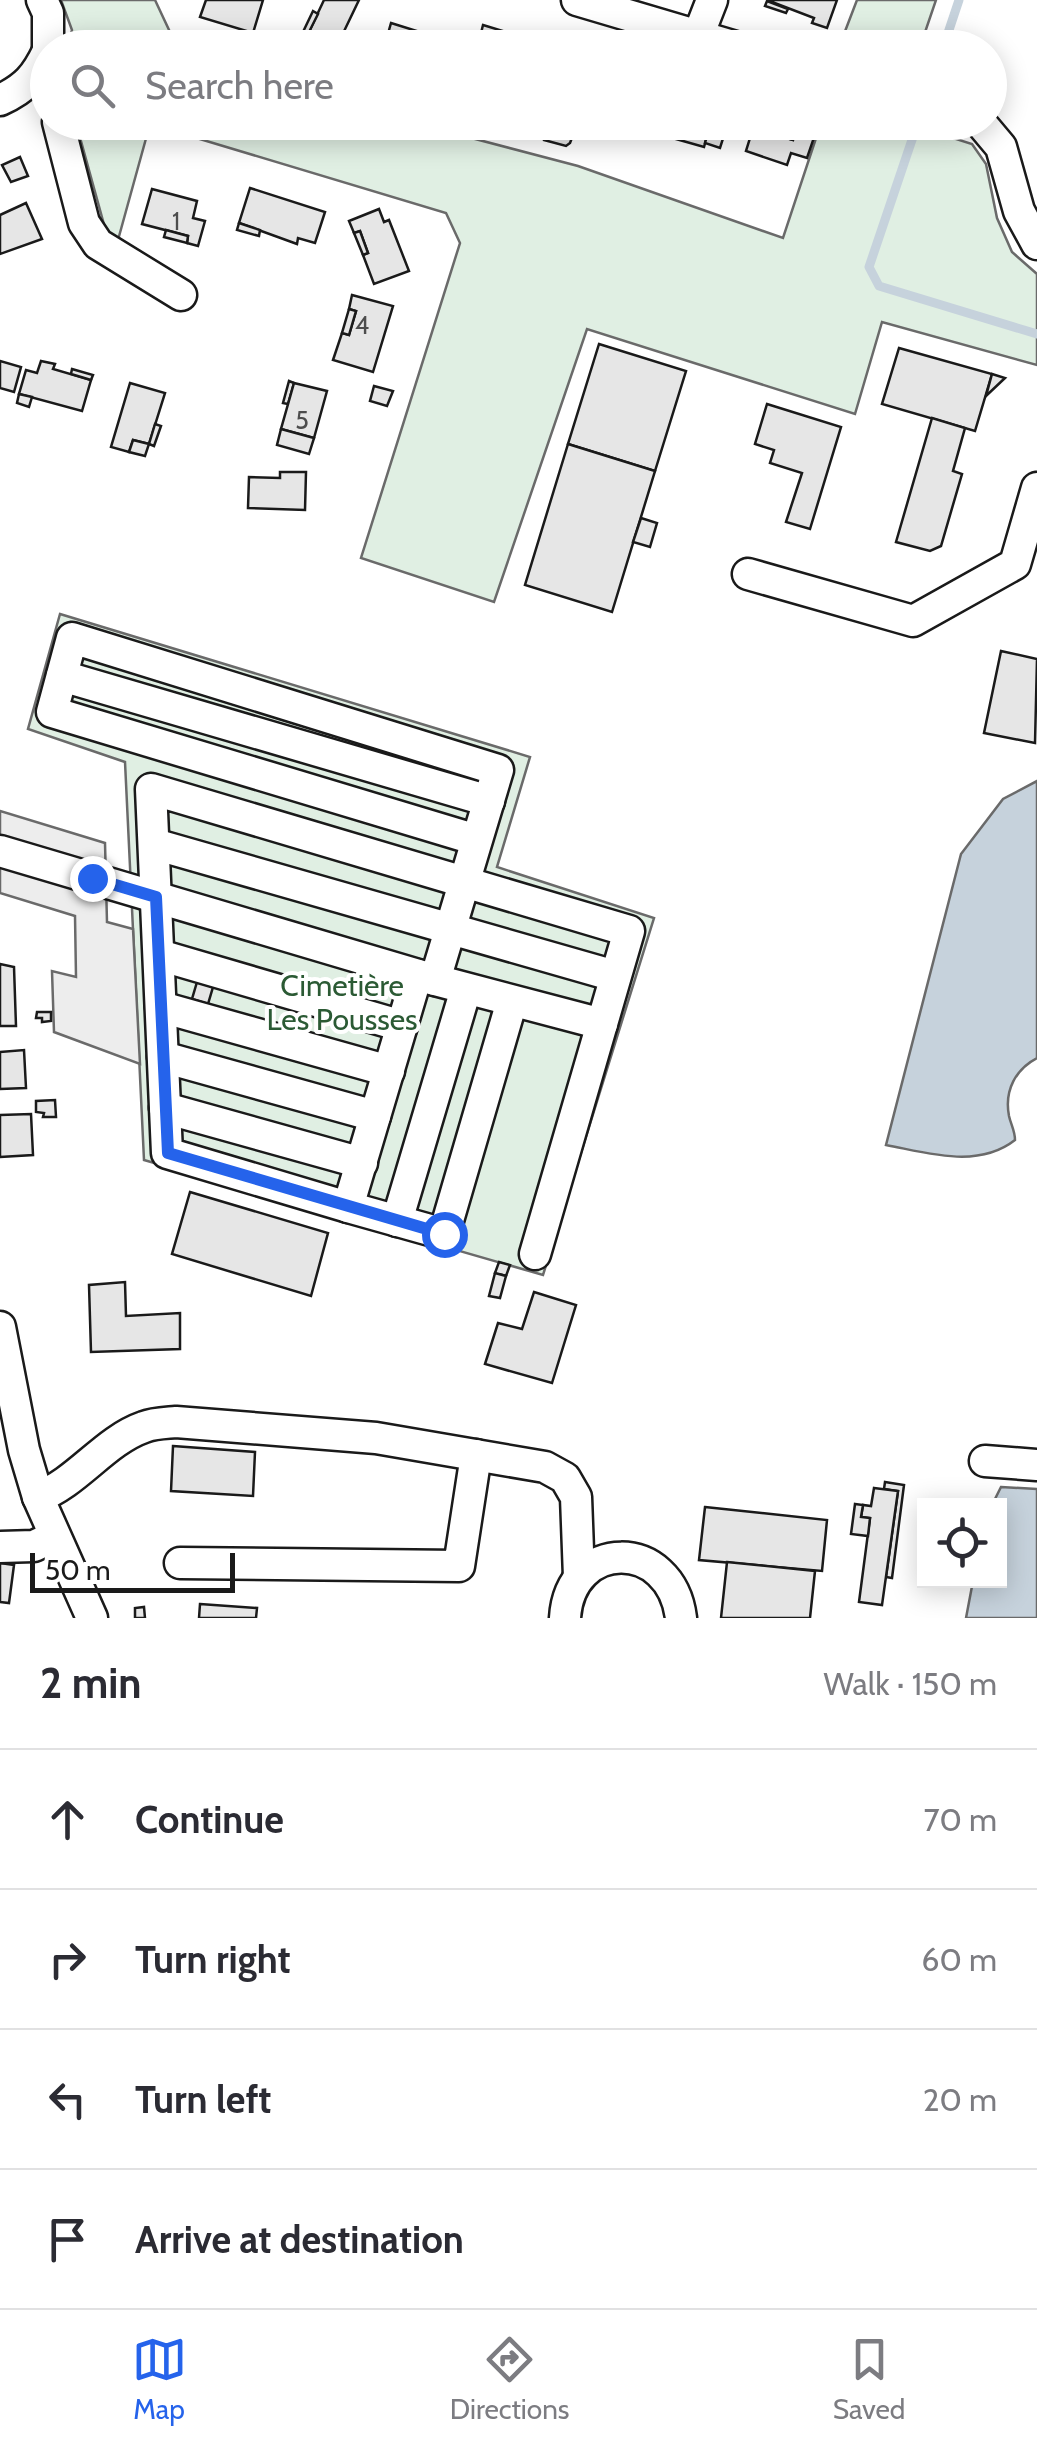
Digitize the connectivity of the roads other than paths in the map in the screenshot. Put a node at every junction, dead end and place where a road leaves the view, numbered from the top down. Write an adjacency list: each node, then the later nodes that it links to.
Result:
1 (42, 0): 4 (street)
2 (577, 0): 5 (street)
3 (712, 0): 6 (street)
4 (47, 30)
5 (678, 30)
6 (700, 30)
7 (30, 82): 8 (street)
8 (0, 100)
9 (63, 140): 12 (street)
10 (995, 140): 11 (street)
11 (1037, 244)
12 (181, 295)
13 (1037, 488): 14 (street)
14 (748, 574)
15 (477, 840): 15 (street); 18 (street)
16 (154, 844): 18 (street); 19 (street); 20 (street)
17 (0, 851): 19 (street)
18 (464, 882): 20 (street); 22 (street)
19 (156, 897): 21 (street); 23 (street)
20 (450, 928): 22 (street); 23 (street)
21 (159, 955): 26 (street); 28 (street)
22 (616, 976): 27 (street)
23 (426, 978): 24 (street); 28 (street)
24 (466, 989): 25 (street); 35 (street)
25 (512, 1000): 27 (street); 35 (street)
26 (161, 1006): 29 (street); 30 (street)
27 (602, 1024): 36 (street)
28 (402, 1026): 30 (street)
29 (164, 1057): 31 (street); 32 (street)
30 (389, 1071): 32 (street)
31 (166, 1108): 33 (street); 34 (street)
32 (376, 1116): 33 (street)
33 (362, 1163): 34 (street)
34 (348, 1207): 35 (street)
35 (397, 1220)
36 (535, 1254)
37 (0, 1327): 38 (street)
38 (5, 1381): 42 (street)
39 (476, 1454): 42 (street); 45 (street); 46 (street)
40 (985, 1461): 41 (street)
41 (1037, 1465)
42 (38, 1497): 43 (street)
43 (53, 1536): 44 (street); 47 (street)
44 (0, 1547)
45 (180, 1564)
46 (579, 1577): 48 (street); 49 (street)
47 (92, 1618)
48 (565, 1618)
49 (680, 1618)

